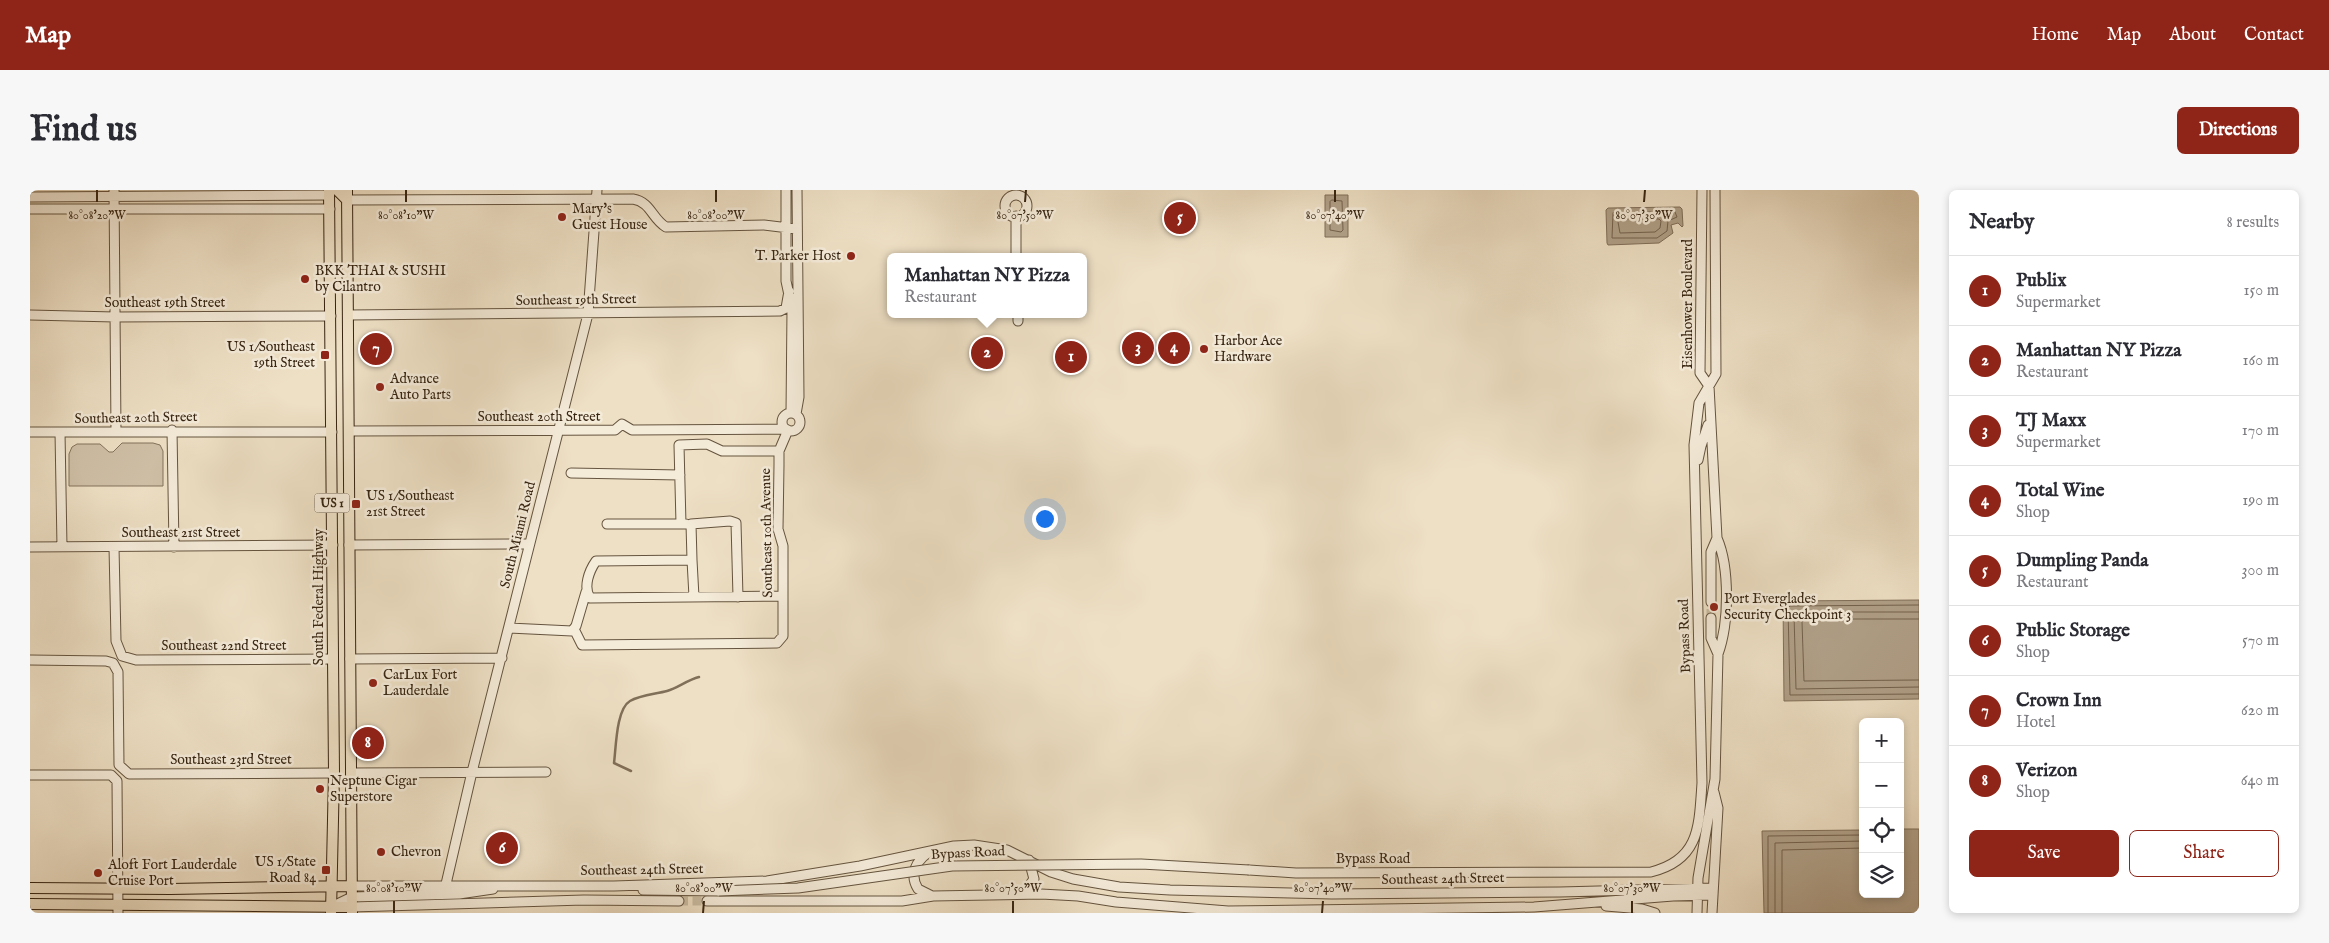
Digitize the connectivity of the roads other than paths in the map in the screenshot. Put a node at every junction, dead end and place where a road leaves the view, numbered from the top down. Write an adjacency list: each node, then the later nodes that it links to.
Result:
1 (786, 190): 16 (street, Southeast 10th Avenue)
2 (797, 190): 17 (street, Southeast 10th Avenue)
3 (1702, 190): 25 (street, Eisenhower Boulevard)
4 (1715, 190): 25 (street, Eisenhower Boulevard)
5 (332, 192): 7 (street); 9 (main road); 12 (main road, South Federal Highway / US 1); 15 (main road)
6 (1016, 192): 14 (street); 14 (street)
7 (114, 193): 10 (street); 11 (street)
8 (597, 194): 9 (street); 16 (street); 20 (street, South Miami Road)
9 (347, 195): 15 (main road, US 1)
10 (30, 197)
11 (114, 208): 12 (street); 13 (street); 24 (street)
12 (330, 208): 23 (main road, South Federal Highway / US 1)
13 (30, 209)
14 (1016, 216): 18 (street)
15 (347, 221): 22 (main road, US 1)
16 (786, 228): 17 (street); 19 (street, Southeast 10th Avenue)
17 (797, 229): 27 (street, Southeast 10th Avenue)
18 (1016, 253)
19 (789, 291): 20 (street, Southeast 19th Street); 27 (street, Southeast 10th Avenue)
20 (588, 314): 22 (street, Southeast 19th Street); 31 (street, South Miami Road)
21 (30, 315): 24 (street, Southeast 19th Street)
22 (348, 315): 33 (main road, US 1)
23 (331, 316): 24 (street, Southeast 19th Street); 26 (main road, South Federal Highway / US 1)
24 (116, 317): 32 (street)
25 (1709, 386): 28 (street, Eisenhower Boulevard); 41 (street, Bypass Road)
26 (331, 406): 33 (main road); 36 (main road, South Federal Highway / US 1)
27 (794, 414): 29 (street, Southeast 10th Avenue); 29 (street, Southeast 10th Avenue)
28 (1710, 422): 41 (street, Bypass Road); 45 (street, Eisenhower Boulevard)
29 (787, 429): 31 (street, Southeast 20th Street); 37 (street, Southeast 10th Avenue)
30 (172, 430): 32 (street, Southeast 20th Street); 36 (street, Southeast 20th Street); 52 (street)
31 (560, 430): 33 (street, Southeast 20th Street); 46 (street, South Miami Road)
32 (116, 431): 35 (street, Southeast 20th Street)
33 (349, 431): 38 (main road, US 1)
34 (30, 432): 35 (street, Southeast 20th Street)
35 (60, 432): 50 (street)
36 (332, 432): 38 (main road); 48 (main road, South Federal Highway / US 1)
37 (779, 451): 40 (street); 55 (street, Southeast 10th Avenue)
38 (348, 452): 47 (main road, US 1)
39 (572, 474): 40 (street)
40 (680, 475): 43 (street)
41 (1695, 486): 87 (street, Bypass Road, bridge)
42 (607, 524): 43 (street)
43 (681, 524): 44 (street)
44 (691, 524): 53 (street); 57 (street)
45 (1717, 538): 58 (street, Eisenhower Boulevard); 63 (street, Eisenhower Boulevard)
46 (529, 544): 47 (street); 60 (street, South Miami Road)
47 (350, 545): 64 (main road, US 1)
48 (332, 546): 52 (street, Southeast 21st Street); 62 (main road, South Federal Highway / US 1)
49 (30, 547): 50 (street, Southeast 21st Street)
50 (62, 547): 51 (street, Southeast 21st Street)
51 (114, 547): 52 (street, Southeast 21st Street); 67 (street, Southeast 22nd Street)
52 (174, 547)
53 (692, 560): 54 (street); 56 (street)
54 (586, 592): 56 (street); 61 (street)
55 (782, 596): 57 (street); 61 (street, Southeast 10th Avenue)
56 (694, 597): 57 (street)
57 (738, 597)
58 (1711, 602)
59 (1711, 618): 63 (street, Eisenhower Boulevard)
60 (509, 628): 61 (street); 65 (street, South Miami Road)
61 (574, 628)
62 (333, 641): 64 (main road); 67 (main road, South Federal Highway / US 1)
63 (1718, 654): 74 (street, Eisenhower Boulevard)
64 (350, 658): 65 (street); 68 (main road, US 1)
65 (502, 658): 69 (street, South Miami Road)
66 (30, 660): 71 (street, Southeast 23rd Street)
67 (333, 660): 68 (main road); 71 (main road, South Federal Highway / US 1)
68 (350, 678): 72 (main road, US 1)
69 (472, 772): 70 (street); 72 (street); 77 (street, South Miami Road)
70 (546, 772)
71 (334, 773): 80 (main road, South Federal Highway / US 1)
72 (351, 774): 81 (main road, US 1)
73 (30, 775): 84 (street)
74 (1714, 792): 89 (street, Eisenhower Boulevard); 90 (street, Eisenhower Boulevard)
75 (931, 851): 76 (street, Southeast 24th Street); 82 (street, Southeast 24th Street); 94 (street)
76 (1029, 860): 85 (street, Southeast 24th Street); 92 (street)
77 (446, 884): 78 (street, Southeast 24th Street); 81 (street, Southeast 24th Street)
78 (520, 885): 79 (street, Southeast 24th Street); 101 (street)
79 (542, 885): 82 (street, Southeast 24th Street); 96 (street)
80 (332, 886): 81 (main road); 84 (main road); 107 (main road, South Federal Highway / US 1)
81 (352, 886): 101 (main road, US 1)
82 (614, 886): 87 (street, Bypass Road)
83 (30, 888): 84 (main road)
84 (118, 888): 105 (street)
85 (1170, 890): 91 (street, Southeast 24th Street); 102 (street)
86 (1489, 891): 88 (street, Southeast 24th Street); 89 (street, Southeast 24th Street); 104 (street)
87 (685, 892): 95 (street, Bypass Road)
88 (1405, 892): 93 (street, Southeast 24th Street); 109 (street)
89 (1697, 892): 90 (street, Southeast 24th Street); 100 (street, Southeast 24th Street); 111 (street, Eisenhower Boulevard)
90 (1712, 892): 112 (street, Eisenhower Boulevard)
91 (1215, 893): 93 (street, Southeast 24th Street); 103 (street)
92 (1023, 894): 94 (street, Southeast 24th Street); 102 (street, Southeast 24th Street)
93 (1332, 894): 108 (street)
94 (934, 896): 98 (street, Southeast 24th Street)
95 (584, 900): 96 (street); 97 (street)
96 (549, 901): 106 (street)
97 (679, 901)
98 (707, 901)
99 (30, 904): 105 (main road)
100 (1572, 904): 104 (street, Southeast 24th Street); 110 (street)
101 (352, 905): 106 (street); 107 (main road)
102 (1149, 905): 103 (street, Southeast 24th Street)
103 (1191, 908): 108 (street, Southeast 24th Street)
104 (1489, 908): 109 (street, Southeast 24th Street)
105 (118, 909): 107 (main road)
106 (440, 909)
107 (331, 910)
108 (1332, 910): 109 (street, Southeast 24th Street)
109 (1405, 911)
110 (1655, 913)
111 (1697, 913)
112 (1712, 913)

